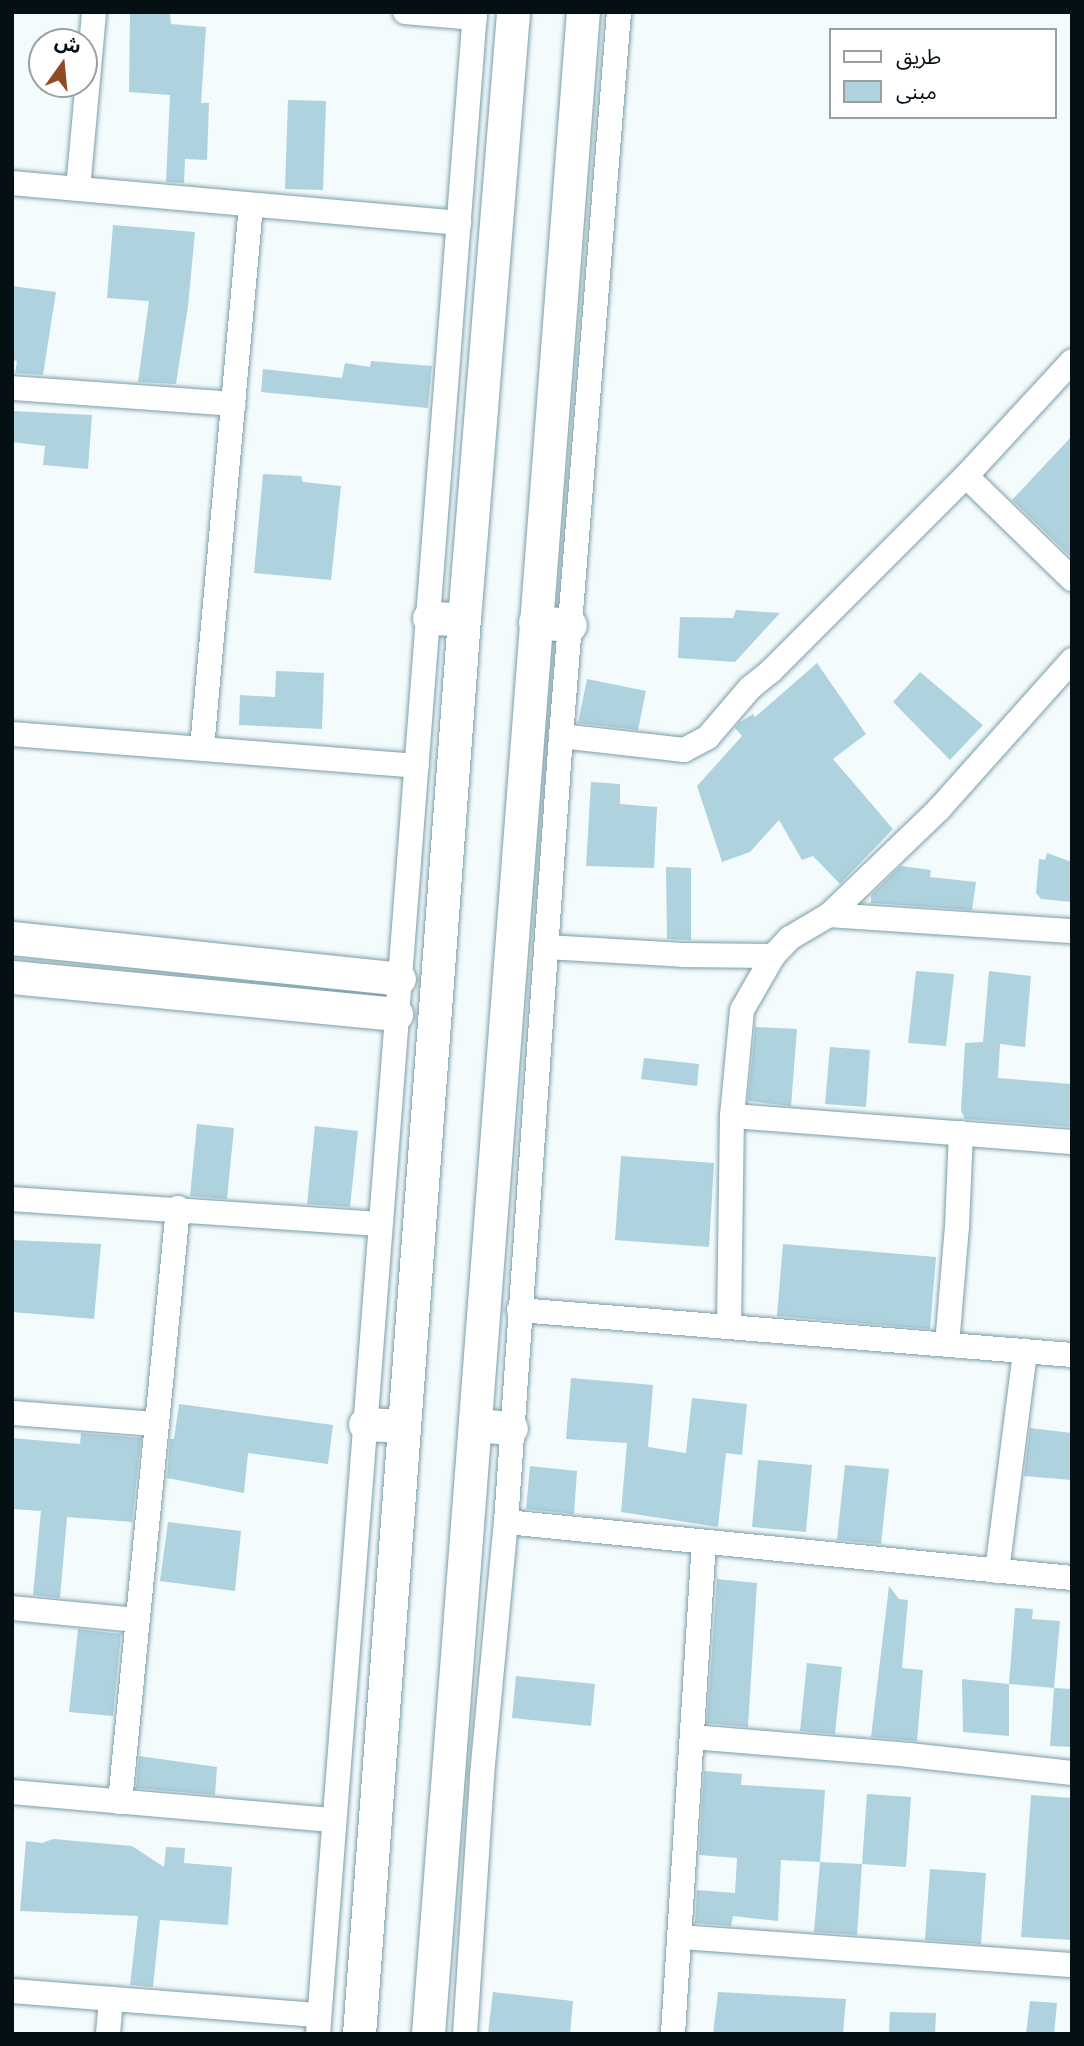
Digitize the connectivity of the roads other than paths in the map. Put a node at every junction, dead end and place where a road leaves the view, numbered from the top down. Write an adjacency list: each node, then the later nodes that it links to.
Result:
1 (94, 12): 8 (street)
2 (405, 12): 6 (street)
3 (513, 12): 17 (main road)
4 (583, 12): 18 (main road)
5 (619, 12): 19 (street)
6 (475, 15): 10 (street)
7 (12, 183): 8 (street)
8 (78, 189): 9 (street)
9 (251, 205): 10 (street); 13 (street)
10 (459, 223): 16 (street)
11 (1072, 361): 14 (street)
12 (12, 388): 13 (street)
13 (233, 404): 23 (street)
14 (966, 476): 15 (street); 22 (street)
15 (1072, 579)
16 (429, 618): 17 (main road); 24 (street)
17 (464, 619): 48 (main road)
18 (535, 622): 19 (main road); 47 (main road)
19 (570, 625): 22 (street)
20 (1072, 660): 25 (street)
21 (12, 734): 23 (street)
22 (561, 736): 28 (street)
23 (202, 748): 24 (street)
24 (417, 766): 31 (street)
25 (829, 915): 26 (street); 29 (street)
26 (1072, 931)
27 (12, 938): 31 (main road)
28 (546, 947): 29 (street); 39 (street)
29 (773, 956): 33 (street)
30 (12, 977): 32 (main road)
31 (399, 979): 32 (street)
32 (396, 1014): 38 (street)
33 (732, 1116): 34 (street); 40 (street)
34 (961, 1133): 35 (street); 41 (street)
35 (1072, 1142)
36 (12, 1199): 37 (street)
37 (178, 1208): 38 (street); 45 (street)
38 (379, 1224): 46 (street)
39 (519, 1310): 40 (street); 49 (street)
40 (729, 1327): 41 (street)
41 (947, 1345): 42 (street)
42 (1025, 1351): 43 (street); 52 (street)
43 (1072, 1355)
44 (12, 1413): 45 (street)
45 (156, 1424): 55 (street)
46 (365, 1424): 48 (main road); 60 (street)
47 (476, 1425): 49 (main road); 68 (main road)
48 (404, 1426): 67 (main road)
49 (511, 1428): 50 (street)
50 (506, 1522): 51 (street); 69 (street)
51 (704, 1542): 52 (street); 56 (street)
52 (997, 1570): 53 (street)
53 (1072, 1578)
54 (12, 1608): 55 (street)
55 (137, 1620): 59 (street)
56 (692, 1737): 57 (street); 61 (street)
57 (1072, 1773)
58 (12, 1792): 59 (street)
59 (120, 1802): 60 (street)
60 (334, 1820): 65 (street)
61 (680, 1937): 62 (street); 70 (street)
62 (1072, 1965)
63 (12, 1991): 64 (street)
64 (111, 1998): 65 (street); 66 (street)
65 (319, 2024)
66 (108, 2034)
67 (359, 2034)
68 (428, 2034)
69 (465, 2034)
70 (673, 2034)

